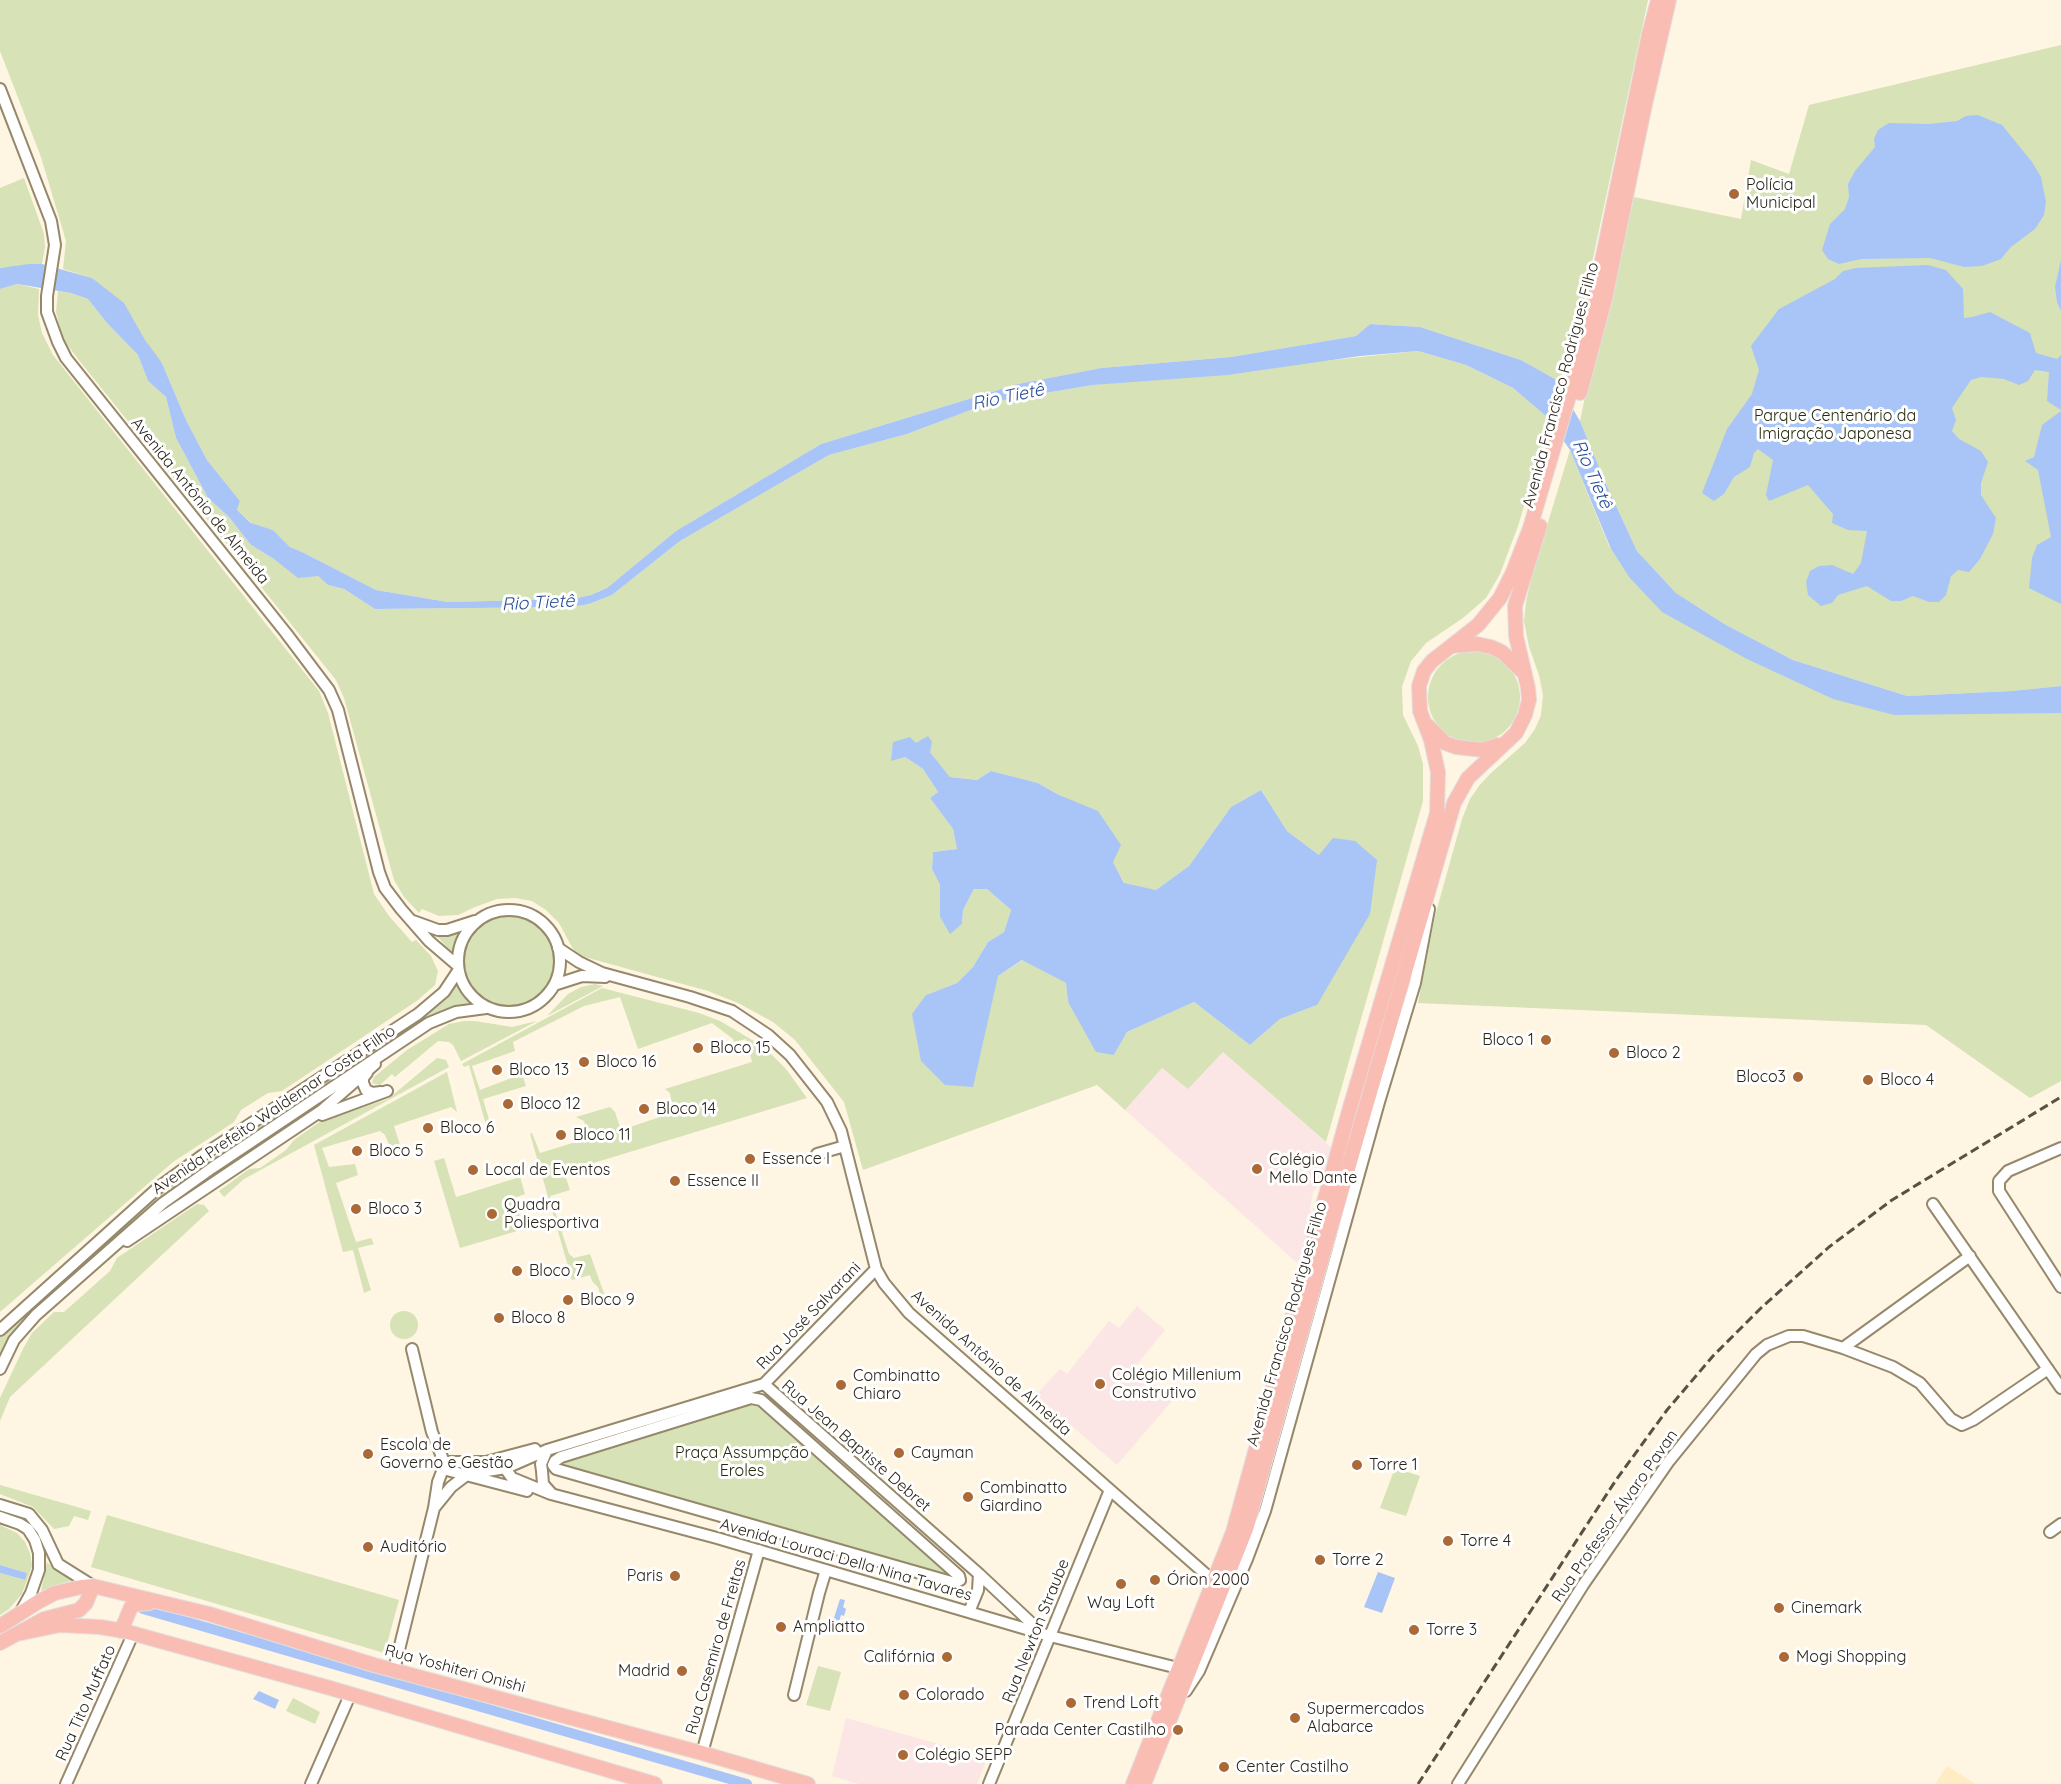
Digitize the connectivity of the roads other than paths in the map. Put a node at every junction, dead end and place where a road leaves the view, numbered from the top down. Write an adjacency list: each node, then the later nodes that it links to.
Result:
1 (1658, 0): 4 (main road, Avenida Francisco Rodrigues Filho)
2 (1669, 0): 4 (main road, Avenida Francisco Rodrigues Filho)
3 (0, 89): 12 (street, Avenida Antônio de Almeida)
4 (1579, 377): 5 (main road, Avenida Francisco Rodrigues Filho)
5 (1555, 462): 6 (main road, Avenida Francisco Rodrigues Filho); 7 (main road, Avenida Francisco Rodrigues Filho)
6 (1450, 647): 7 (main road); 8 (main road, Avenida Francisco Rodrigues Filho)
7 (1524, 673): 9 (main road, Avenida Francisco Rodrigues Filho)
8 (1425, 723): 9 (main road); 52 (main road, Avenida Francisco Rodrigues Filho)
9 (1505, 742): 10 (main road, Avenida Francisco Rodrigues Filho)
10 (1447, 828): 52 (main road, Avenida Francisco Rodrigues Filho); 66 (street)
11 (479, 919): 12 (street, Avenida Antônio de Almeida); 13 (street, Avenida Antônio de Almeida); 14 (street)
12 (413, 921): 14 (street, Avenida Antônio de Almeida)
13 (558, 948): 15 (street, Avenida Antônio de Almeida); 16 (street)
14 (457, 968): 17 (street, Avenida Antônio de Almeida); 29 (street)
15 (617, 978): 16 (street, Avenida Antônio de Almeida); 21 (street, Avenida Antônio de Almeida)
16 (554, 985): 17 (street, Avenida Antônio de Almeida)
17 (486, 1008): 18 (street, Avenida Prefeito Waldemar Costa Filho)
18 (393, 1046): 19 (street); 26 (street, Avenida Prefeito Waldemar Costa Filho)
19 (367, 1072): 20 (street); 20 (street)
20 (300, 1126): 26 (street)
21 (845, 1146): 23 (street); 27 (street, Avenida Antônio de Almeida)
22 (2061, 1148): 28 (street)
23 (817, 1154)
24 (1933, 1204): 25 (street)
25 (1970, 1256): 30 (street); 33 (street)
26 (99, 1258): 32 (street, Avenida Prefeito Waldemar Costa Filho)
27 (876, 1269): 34 (street, Rua José Salvarani); 41 (street, Avenida Antônio de Almeida)
28 (2061, 1287)
29 (0, 1330)
30 (1843, 1348): 33 (street, Rua Professor Álvaro Pavan); 75 (street, Rua Professor Álvaro Pavan)
31 (412, 1349): 38 (street)
32 (0, 1369)
33 (2048, 1369): 35 (street)
34 (764, 1384): 36 (street, Rua Jean Baptiste Debret); 50 (street, Rua Jean Baptiste Debret)
35 (2061, 1388)
36 (547, 1450): 37 (street, Rua Jean Baptiste Debret); 39 (street, Rua Jean Baptiste Debret); 42 (street)
37 (509, 1457): 38 (street, Rua Jean Baptiste Debret); 39 (street)
38 (443, 1465): 40 (street, Rua Jean Baptiste Debret); 44 (street)
39 (506, 1468): 40 (street, Rua Jean Baptiste Debret); 42 (street)
40 (468, 1474): 42 (street, Rua Jean Baptiste Debret); 44 (street)
41 (1110, 1490): 52 (street, Avenida Antônio de Almeida); 60 (street, Rua Newton Straube)
42 (551, 1494): 48 (street, Avenida Louraci Della Nina Tavares)
43 (0, 1505): 53 (street)
44 (434, 1508): 63 (street)
45 (0, 1517): 56 (street)
46 (2061, 1524): 47 (street)
47 (2050, 1532)
48 (759, 1550): 49 (street, Avenida Louraci Della Nina Tavares); 67 (street, Rua Casemiro de Freitas)
49 (826, 1570): 55 (street, Avenida Louraci Della Nina Tavares); 65 (street)
50 (980, 1574): 55 (street); 60 (street, Rua Jean Baptiste Debret)
51 (956, 1582): 51 (street)
52 (1218, 1585): 62 (main road, Avenida Francisco Rodrigues Filho); 66 (main road, Avenida Francisco Rodrigues Filho)
53 (93, 1586): 54 (main road, Rua Yoshiteri Onishi); 56 (main road); 59 (main road)
54 (163, 1603): 58 (main road); 63 (main road, Rua Yoshiteri Onishi)
55 (969, 1612): 60 (street, Avenida Louraci Della Nina Tavares)
56 (20, 1613): 57 (main road)
57 (0, 1626)
58 (127, 1633): 59 (main road); 64 (main road); 68 (street, Rua Tito Muffato)
59 (17, 1634): 61 (main road)
60 (1047, 1635): 62 (street, Avenida Louraci Della Nina Tavares); 72 (street, Rua Newton Straube)
61 (0, 1643)
62 (1178, 1668): 73 (main road, Avenida Francisco Rodrigues Filho)
63 (394, 1670): 67 (main road, Rua Yoshiteri Onishi)
64 (350, 1695): 69 (street); 70 (main road)
65 (794, 1695)
66 (1177, 1703): 74 (main road, Avenida Francisco Rodrigues Filho)
67 (702, 1753): 71 (main road, Rua Yoshiteri Onishi)
68 (66, 1784)
69 (310, 1784)
70 (655, 1784)
71 (808, 1784)
72 (989, 1784)
73 (1133, 1784)
74 (1144, 1784)
75 (1458, 1784)

